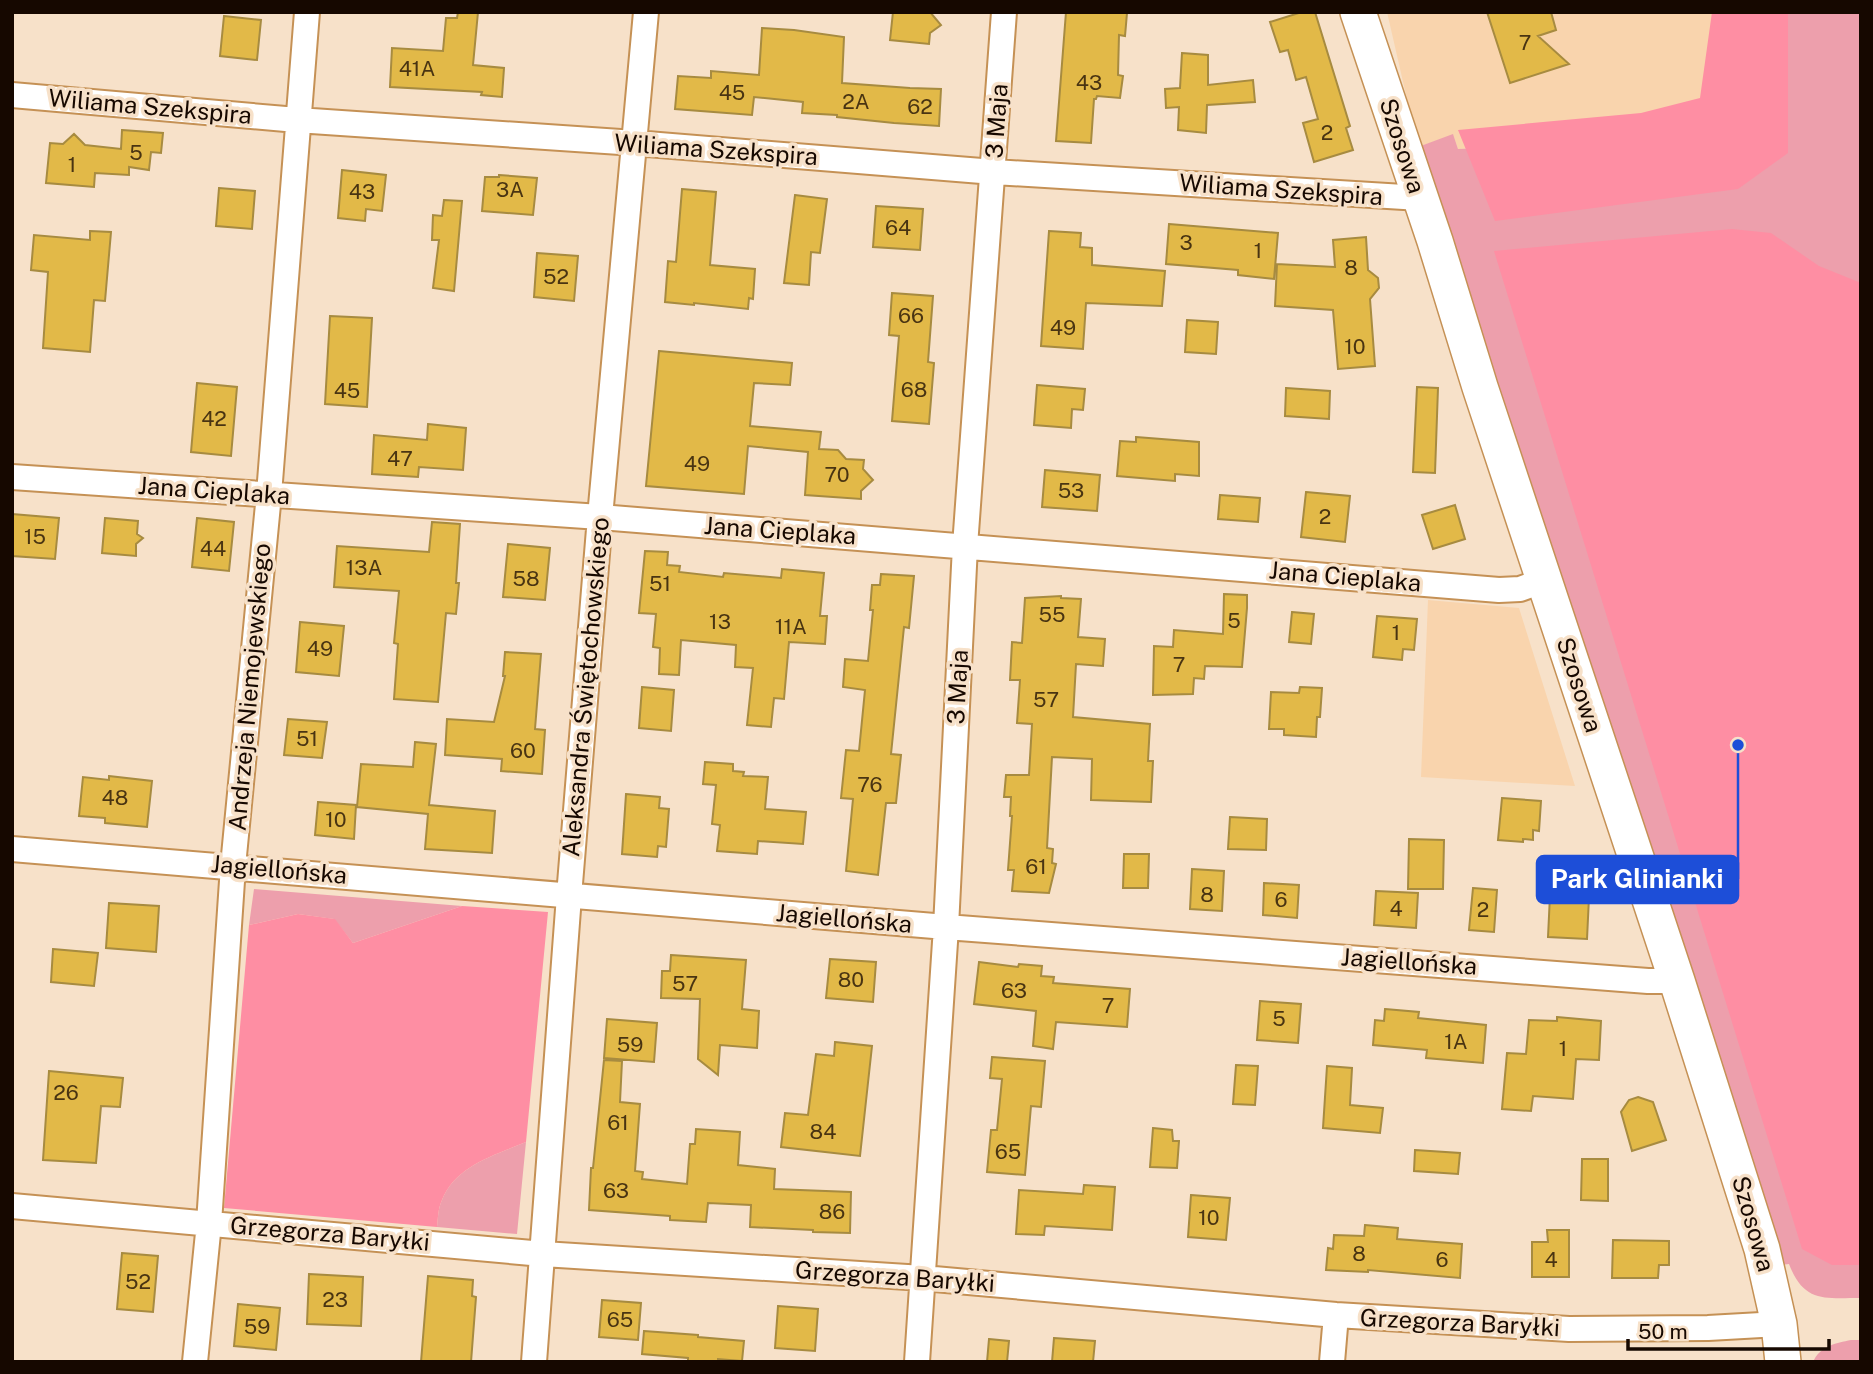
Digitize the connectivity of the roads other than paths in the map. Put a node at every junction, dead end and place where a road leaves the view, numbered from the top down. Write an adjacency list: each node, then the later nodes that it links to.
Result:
1 (307, 12): 6 (street, Andrzeja Niemojewskiego)
2 (646, 12): 7 (street, Aleksandra Świętochowskiego)
3 (1004, 12): 8 (street, 3 Maja)
4 (1358, 12): 9 (street, Szosowa)
5 (12, 95): 6 (street, Wiliama Szekspira)
6 (297, 120): 7 (street, Wiliama Szekspira); 11 (street, Andrzeja Niemojewskiego)
7 (635, 143): 8 (street, Wiliama Szekspira); 12 (street, Aleksandra Świętochowskiego)
8 (994, 172): 9 (street, Wiliama Szekspira); 13 (street, 3 Maja)
9 (1420, 198): 14 (street, Szosowa)
10 (12, 477): 11 (street, Jana Cieplaka)
11 (269, 494): 12 (street, Jana Cieplaka); 16 (street, Andrzeja Niemojewskiego)
12 (600, 517): 13 (street, Jana Cieplaka); 17 (street, Aleksandra Świętochowskiego)
13 (965, 546): 14 (street, Jana Cieplaka); 18 (street, 3 Maja)
14 (1545, 580): 19 (street, Szosowa)
15 (12, 849): 16 (street, Jagiellońska)
16 (233, 866): 17 (street, Jagiellońska); 21 (street, Andrzeja Niemojewskiego)
17 (569, 896): 18 (street, Jagiellońska); 22 (street, Aleksandra Świętochowskiego)
18 (946, 927): 19 (street, Jagiellońska); 23 (street, 3 Maja)
19 (1676, 981): 25 (street, Szosowa)
20 (12, 1206): 21 (street, Grzegorza Baryłki)
21 (209, 1223): 22 (street, Grzegorza Baryłki); 26 (street, Andrzeja Niemojewskiego)
22 (542, 1254): 23 (street, Grzegorza Baryłki); 27 (street, Aleksandra Świętochowskiego)
23 (923, 1278): 24 (street, Grzegorza Baryłki); 28 (street, 3 Maja)
24 (1336, 1315): 25 (street, Grzegorza Baryłki); 29 (street)
25 (1779, 1324): 30 (street, Szosowa)
26 (195, 1362)
27 (534, 1362)
28 (917, 1362)
29 (1332, 1362)
30 (1783, 1362)

